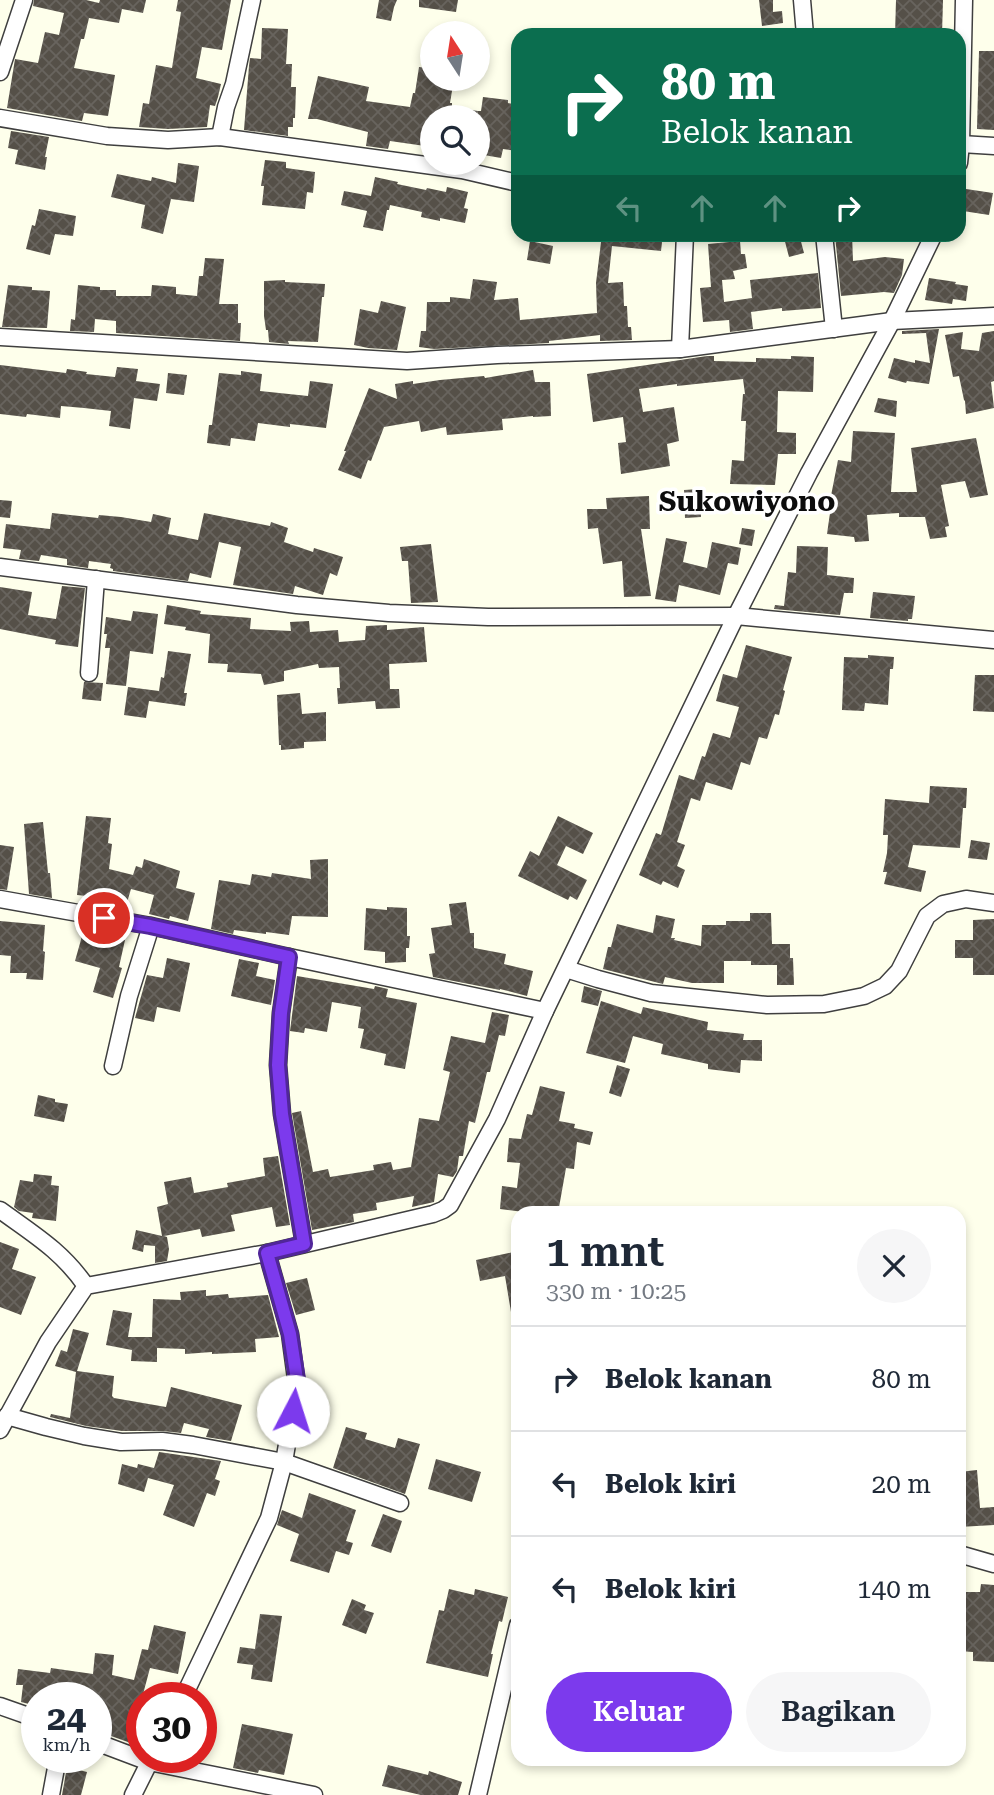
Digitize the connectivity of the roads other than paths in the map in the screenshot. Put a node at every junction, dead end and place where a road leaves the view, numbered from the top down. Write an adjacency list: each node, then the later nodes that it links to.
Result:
1 (24, 0): 7 (street)
2 (252, 0): 9 (street)
3 (802, 0): 5 (street)
4 (964, 0): 6 (street)
5 (805, 28)
6 (963, 28)
7 (0, 72)
8 (0, 118): 9 (street)
9 (220, 137): 12 (street)
10 (966, 144): 11 (street)
11 (994, 146)
12 (511, 181)
13 (685, 242): 20 (street)
14 (825, 242): 18 (street)
15 (930, 242): 17 (street)
16 (994, 316): 17 (street)
17 (892, 321): 18 (street); 23 (street)
18 (834, 329): 20 (street)
19 (0, 337): 20 (street)
20 (680, 349)
21 (0, 567): 22 (street)
22 (96, 579): 23 (street); 25 (street)
23 (736, 616): 24 (street); 30 (street)
24 (994, 640)
25 (89, 673)
26 (0, 899): 28 (street)
27 (994, 903): 30 (street)
28 (150, 926): 29 (street); 32 (street)
29 (289, 957): 31 (street); 34 (street)
30 (566, 969): 31 (street)
31 (545, 1012): 34 (street)
32 (113, 1066)
33 (0, 1210): 36 (street)
34 (304, 1244): 35 (street)
35 (267, 1253): 36 (street); 38 (street)
36 (86, 1286): 37 (street)
37 (4, 1423): 38 (street)
38 (284, 1462): 39 (street); 43 (street)
39 (400, 1503)
40 (966, 1557): 41 (street)
41 (994, 1564)
42 (511, 1655): 52 (street)
43 (191, 1682)
44 (0, 1706): 45 (street)
45 (21, 1713)
46 (55, 1773): 49 (street)
47 (144, 1773): 50 (street)
48 (204, 1773): 51 (street)
49 (51, 1795)
50 (133, 1795)
51 (314, 1795)
52 (478, 1795)

